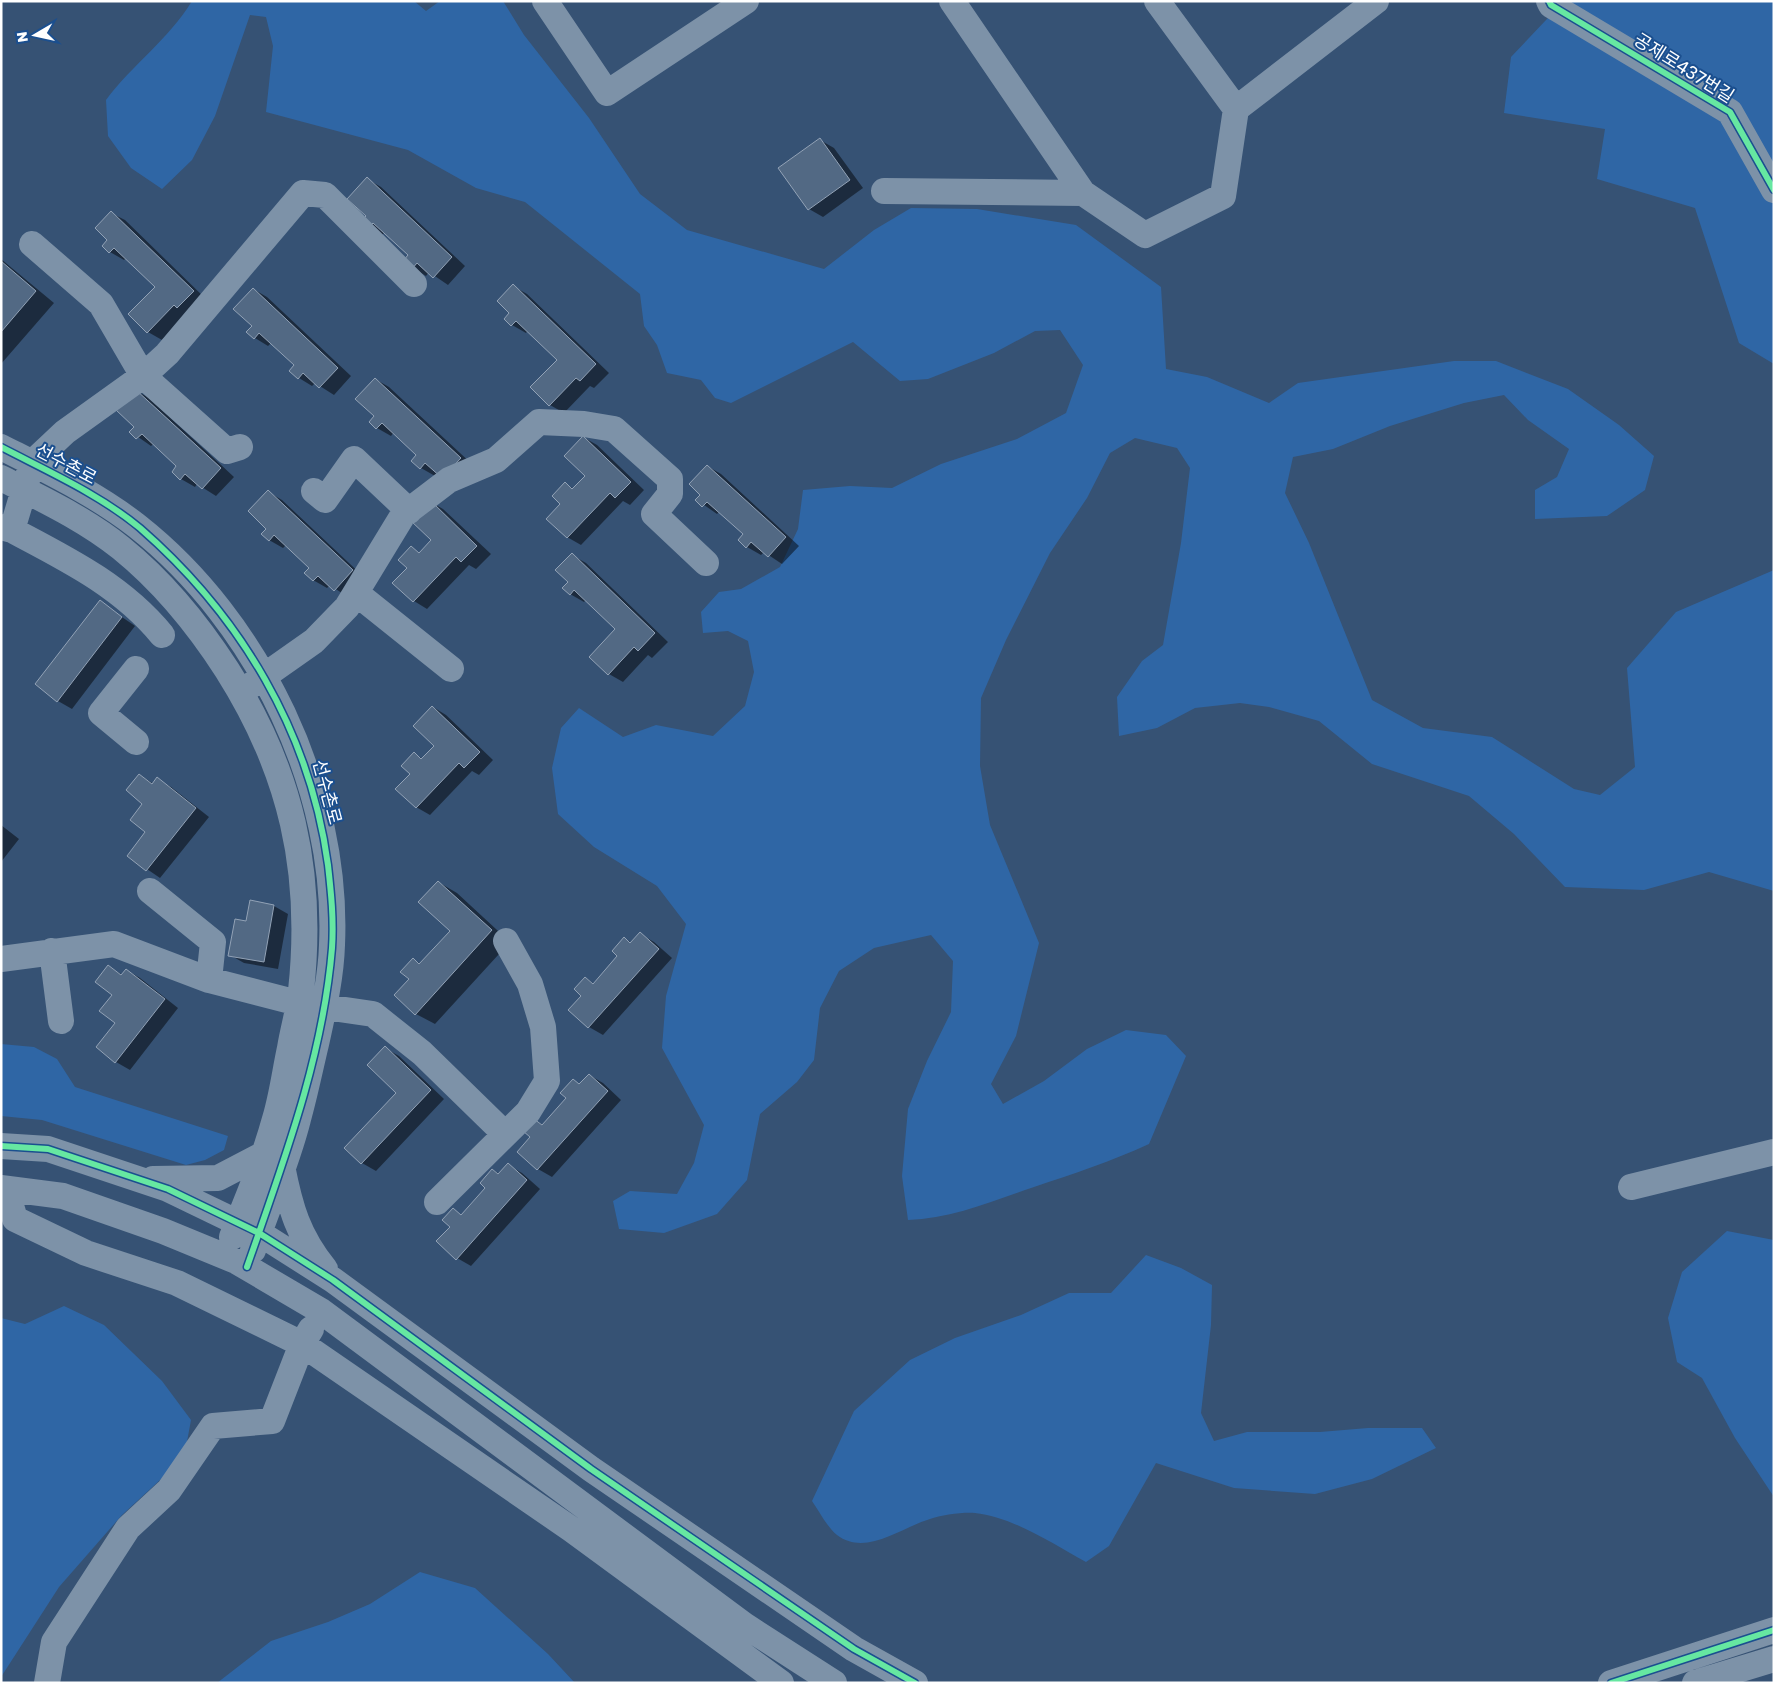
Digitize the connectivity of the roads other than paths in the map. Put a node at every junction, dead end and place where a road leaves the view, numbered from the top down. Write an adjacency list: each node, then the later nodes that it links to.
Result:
1 (545, 1): 2 (street)
2 (746, 1)
3 (1157, 1): 7 (street)
4 (1376, 1): 7 (street)
5 (1549, 1): 8 (street, 공제로437번길)
6 (953, 2): 10 (street)
7 (1236, 109): 10 (street)
8 (1774, 190)
9 (884, 191): 10 (street)
10 (1083, 194)
11 (32, 244): 13 (street)
12 (414, 284): 13 (street)
13 (143, 376): 15 (street); 16 (street)
14 (1, 447): 16 (street, 선수촌로)
15 (240, 447)
16 (32, 463): 18 (street); 27 (street, 선수촌로)
17 (1, 478): 18 (street, 선수촌로)
18 (24, 490): 21 (street); 28 (street, 선수촌로)
19 (314, 491): 20 (street)
20 (409, 511): 22 (street); 23 (street)
21 (6, 529): 24 (street)
22 (706, 563)
23 (356, 593): 26 (street); 27 (street)
24 (162, 636)
25 (136, 668): 29 (street)
26 (451, 669)
27 (265, 678): 28 (street); 36 (street, 선수촌로)
28 (241, 692): 35 (street, 선수촌로)
29 (136, 742)
30 (150, 892): 34 (street)
31 (506, 941): 38 (street)
32 (52, 951): 33 (street); 34 (street); 37 (street)
33 (1, 959)
34 (209, 980): 35 (street)
35 (298, 1003): 36 (street); 41 (street, 선수촌로)
36 (324, 1006): 38 (street); 41 (street, 선수촌로)
37 (61, 1021)
38 (505, 1134): 45 (street)
39 (1, 1146): 42 (street)
40 (1774, 1152): 43 (street)
41 (273, 1160): 42 (street); 46 (street, 선수촌로); 48 (street)
42 (138, 1179): 46 (street)
43 (1631, 1186)
44 (4, 1188): 47 (street); 50 (street)
45 (437, 1202)
46 (248, 1227): 47 (street, 선수촌로); 48 (street)
47 (236, 1261): 49 (street)
48 (333, 1280): 56 (street)
49 (321, 1311): 50 (street); 55 (street)
50 (302, 1344): 53 (street); 54 (street)
51 (1774, 1630): 57 (street)
52 (1774, 1659): 58 (street)
53 (47, 1683)
54 (782, 1683)
55 (834, 1683)
56 (916, 1683)
57 (1610, 1683)
58 (1695, 1683)

